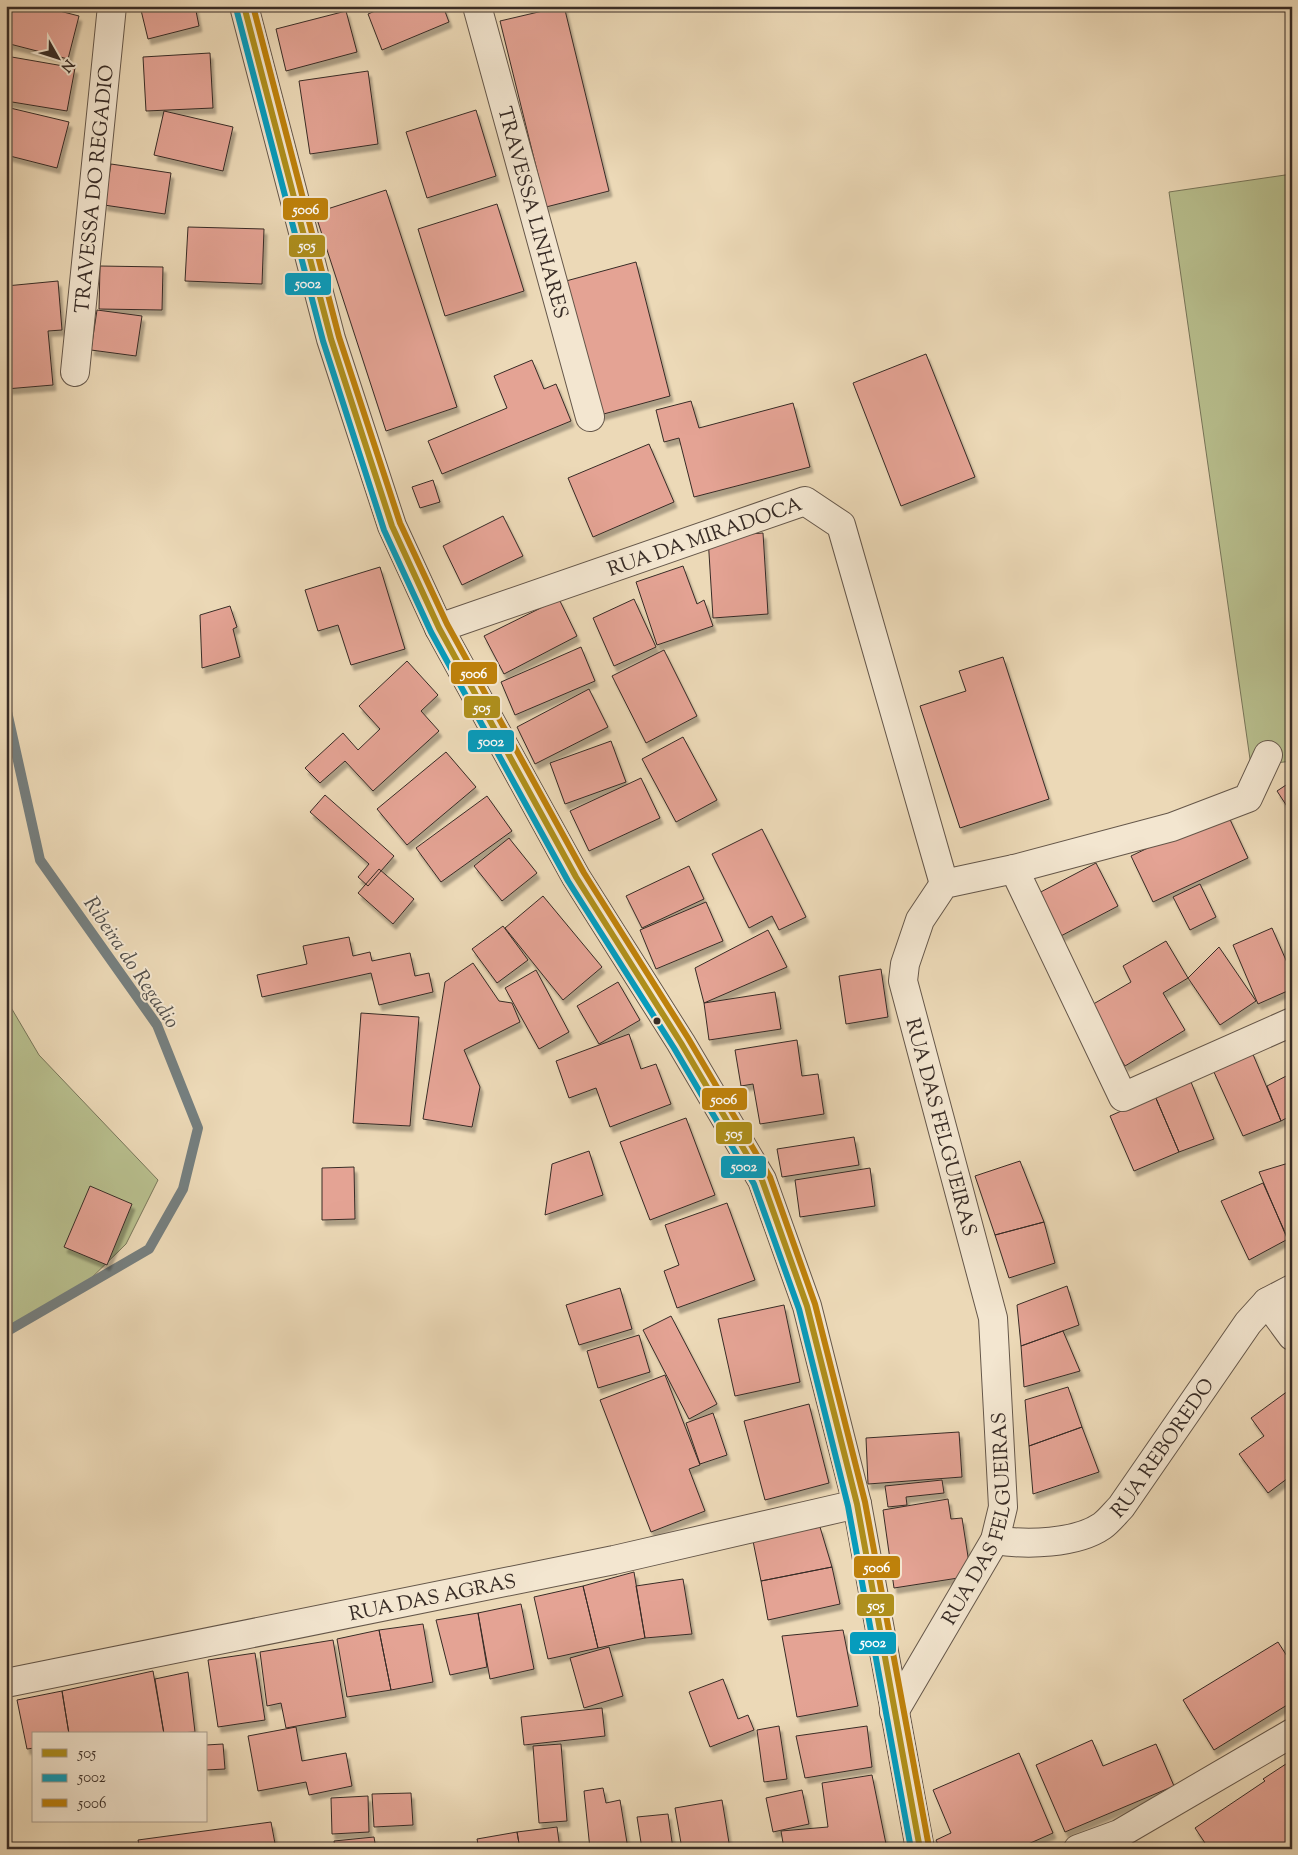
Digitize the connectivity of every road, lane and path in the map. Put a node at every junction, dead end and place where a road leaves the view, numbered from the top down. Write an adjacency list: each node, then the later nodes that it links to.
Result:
1 (112, 6): 4 (street, TRAVESSA DO REGADIO)
2 (244, 6): 6 (street)
3 (477, 6): 5 (street, TRAVESSA LINHARES)
4 (75, 372)
5 (590, 417)
6 (439, 628): 9 (street, RUA DA MIRADOCA); 14 (street)
7 (1268, 755): 8 (street)
8 (1014, 869): 9 (street); 10 (street)
9 (944, 884): 15 (street, RUA DAS FELGUEIRAS)
10 (1292, 1022)
11 (1292, 1289): 12 (street, RUA REBOREDO)
12 (1267, 1302): 13 (street); 15 (street, RUA REBOREDO)
13 (1292, 1336)
14 (857, 1504): 16 (street, RUA DAS AGRAS); 17 (street)
15 (996, 1540): 17 (street, RUA DAS FELGUEIRAS)
16 (6, 1683)
17 (894, 1712): 19 (street)
18 (1292, 1733): 20 (street)
19 (920, 1849)
20 (1078, 1849)

